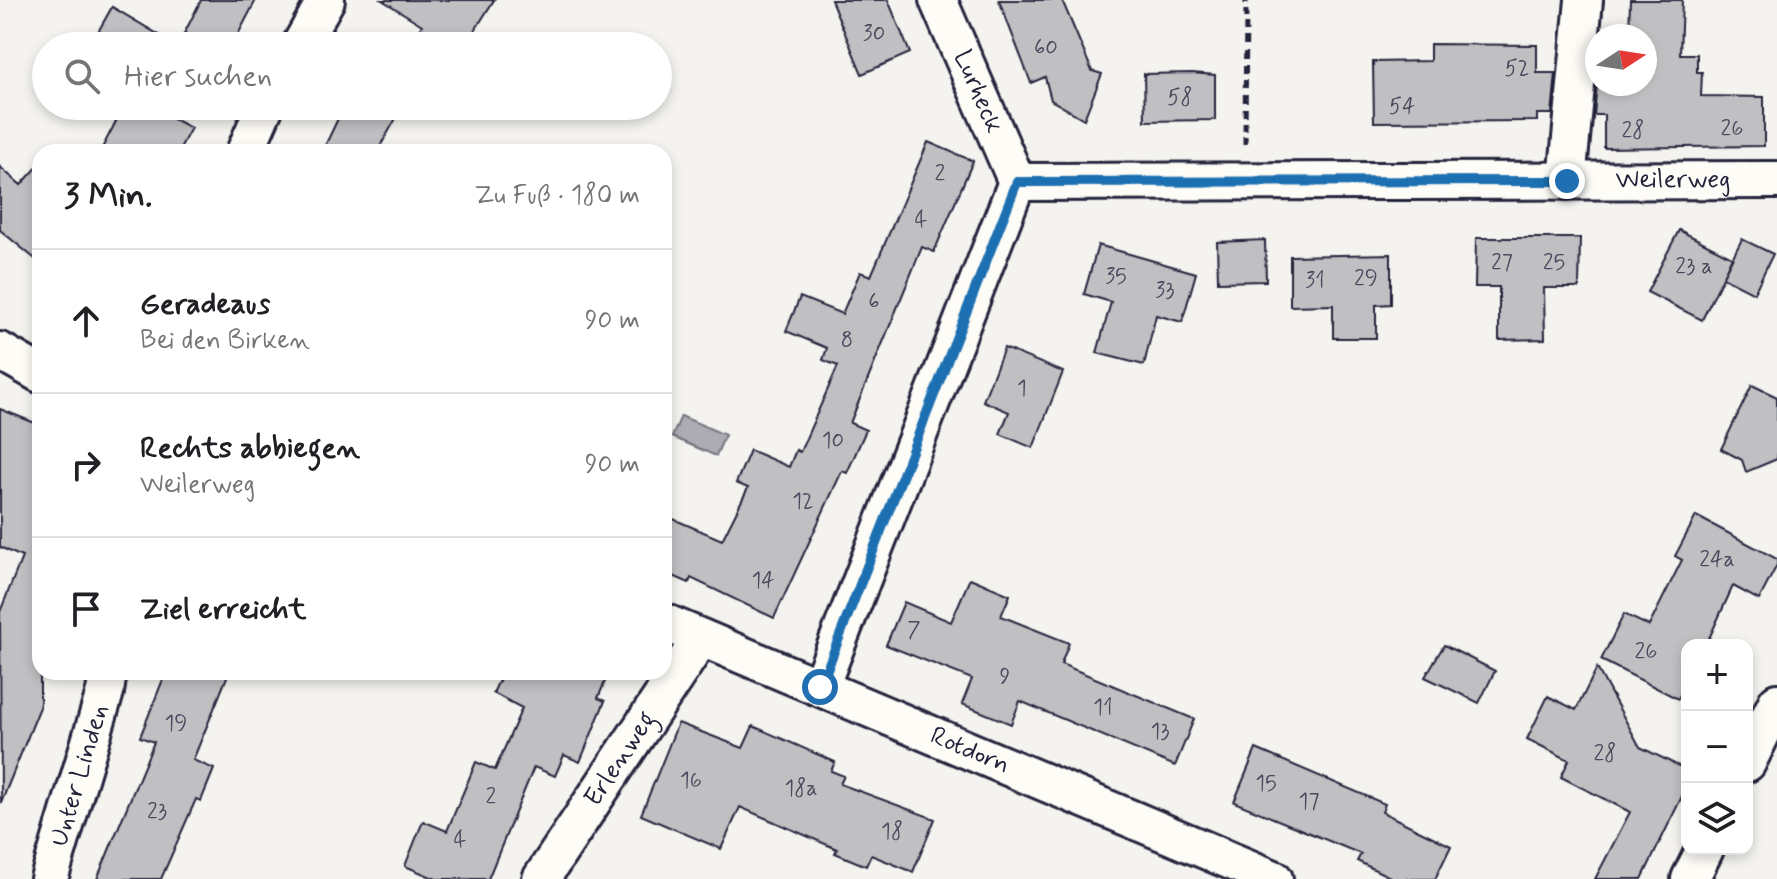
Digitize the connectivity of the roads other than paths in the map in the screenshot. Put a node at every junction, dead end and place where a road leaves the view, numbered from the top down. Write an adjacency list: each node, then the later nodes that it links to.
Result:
1 (326, 0): 4 (street)
2 (938, 0): 9 (street, Lurheck)
3 (1584, 0): 8 (street)
4 (308, 32)
5 (259, 120): 6 (street)
6 (248, 144)
7 (1777, 180): 8 (street, Weilerweg)
8 (1567, 181): 9 (street, Weilerweg)
9 (1017, 182): 15 (street)
10 (0, 351): 11 (street)
11 (32, 369)
12 (672, 625): 13 (street, Rotdorn)
13 (701, 638): 15 (street, Rotdorn); 20 (street, Erlenweg)
14 (107, 680): 19 (street, Unter Linden)
15 (820, 687): 21 (street, Rotdorn)
16 (1777, 702): 17 (street)
17 (1753, 751)
18 (1702, 855): 22 (street)
19 (49, 879)
20 (541, 879)
21 (1274, 879)
22 (1690, 879)

